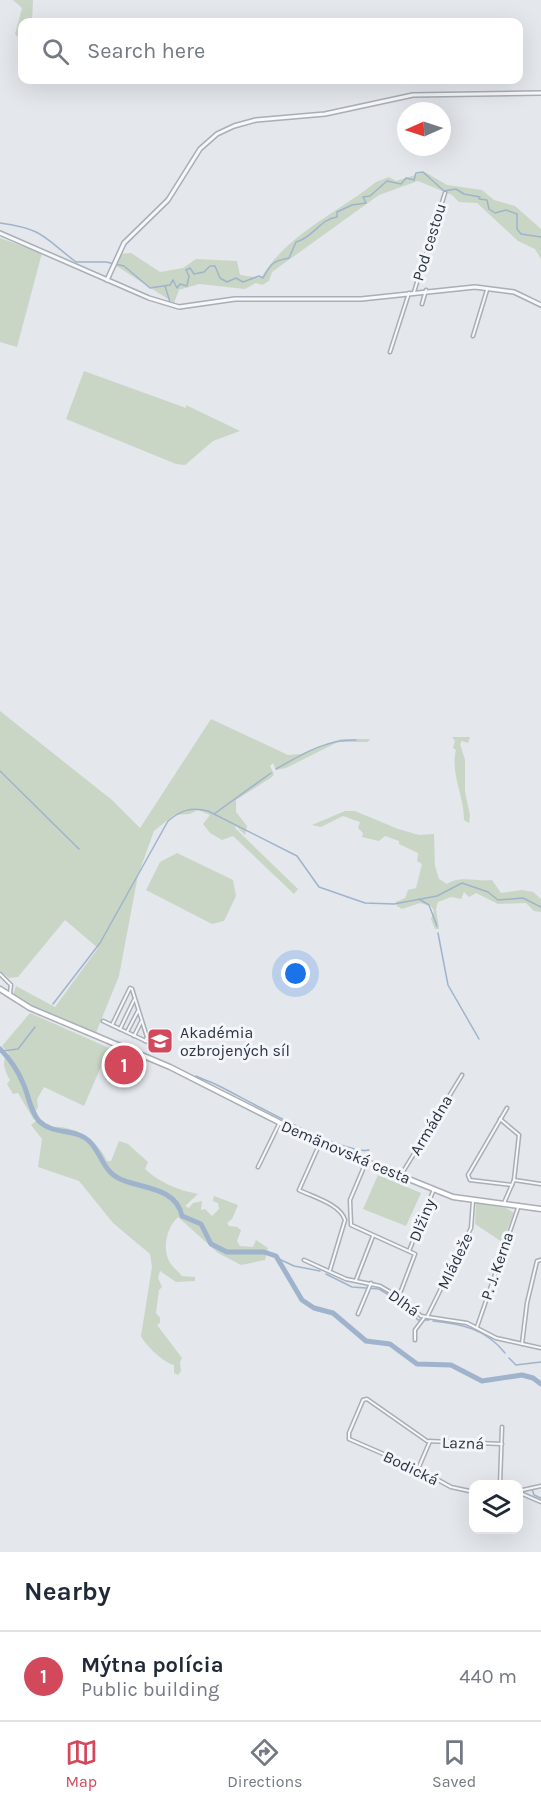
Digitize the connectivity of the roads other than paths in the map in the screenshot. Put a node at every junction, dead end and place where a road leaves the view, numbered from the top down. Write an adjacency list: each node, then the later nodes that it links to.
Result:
1 (541, 93): 4 (street)
2 (445, 193): 7 (street, Pod cestou)
3 (0, 233): 4 (street)
4 (107, 280): 8 (street)
5 (488, 287): 6 (street); 10 (street); 11 (street)
6 (426, 290): 7 (street); 9 (street)
7 (414, 292): 8 (street)
8 (409, 293): 12 (street)
9 (422, 304)
10 (541, 305)
11 (473, 336)
12 (390, 352)
13 (0, 974): 15 (street)
14 (0, 989): 15 (main road, Demänovská cesta)
15 (9, 996): 30 (main road, Demänovská cesta)
16 (126, 996): 17 (street); 17 (street); 21 (street)
17 (135, 1001): 18 (street); 22 (street)
18 (138, 1009): 20 (street); 23 (street)
19 (104, 1021): 21 (street)
20 (142, 1021): 24 (street); 25 (street)
21 (112, 1025): 22 (street)
22 (120, 1029): 23 (street)
23 (127, 1032): 24 (street)
24 (134, 1036): 25 (street)
25 (146, 1041): 26 (street)
26 (152, 1044)
27 (462, 1075): 34 (street, Armádna)
28 (507, 1108): 29 (street)
29 (500, 1119): 35 (street); 37 (street)
30 (279, 1124): 31 (main road, Demänovská cesta); 33 (street)
31 (320, 1143): 32 (main road, Demänovská cesta); 43 (street)
32 (366, 1162): 34 (main road, Demänovská cesta); 44 (street)
33 (258, 1167)
34 (401, 1176): 38 (main road, Demänovská cesta)
35 (514, 1180): 36 (street); 37 (street)
36 (541, 1184)
37 (513, 1185): 40 (street)
38 (434, 1190): 39 (main road, Demänovská cesta); 46 (street, Dlžiny)
39 (473, 1201): 40 (main road, Demänovská cesta); 54 (street, Mládeže)
40 (504, 1204): 41 (main road, Demänovská cesta)
41 (519, 1205): 42 (main road, Demänovská cesta); 55 (street, P. J. Kerna)
42 (541, 1209)
43 (345, 1220): 44 (street); 49 (street)
44 (351, 1222): 45 (street)
45 (373, 1236): 46 (street); 50 (street)
46 (409, 1251): 52 (street, Dlžiny)
47 (304, 1260): 49 (street, Dlhá)
48 (541, 1260): 57 (street)
49 (330, 1269): 50 (street, Dlhá)
50 (356, 1280): 51 (street, Dlhá)
51 (369, 1286): 52 (street, Dlhá); 53 (street)
52 (399, 1297): 54 (street, Dlhá)
53 (358, 1314)
54 (425, 1318): 55 (street, Dlhá); 56 (street, Mládeže)
55 (477, 1327): 57 (street, Dlhá)
56 (415, 1340)
57 (522, 1344): 58 (street, Dlhá)
58 (541, 1348)
59 (365, 1399): 61 (street, Lazná); 63 (street, Bodická)
60 (502, 1427): 62 (street)
61 (430, 1441): 62 (street, Lazná); 63 (street)
62 (502, 1444): 64 (street)
63 (418, 1469): 68 (street, Bodická)
64 (500, 1480)
65 (541, 1486): 66 (street)
66 (527, 1488): 67 (street); 70 (street)
67 (523, 1490)
68 (469, 1491)
69 (523, 1494): 70 (street)
70 (528, 1496): 71 (street)
71 (541, 1502)

